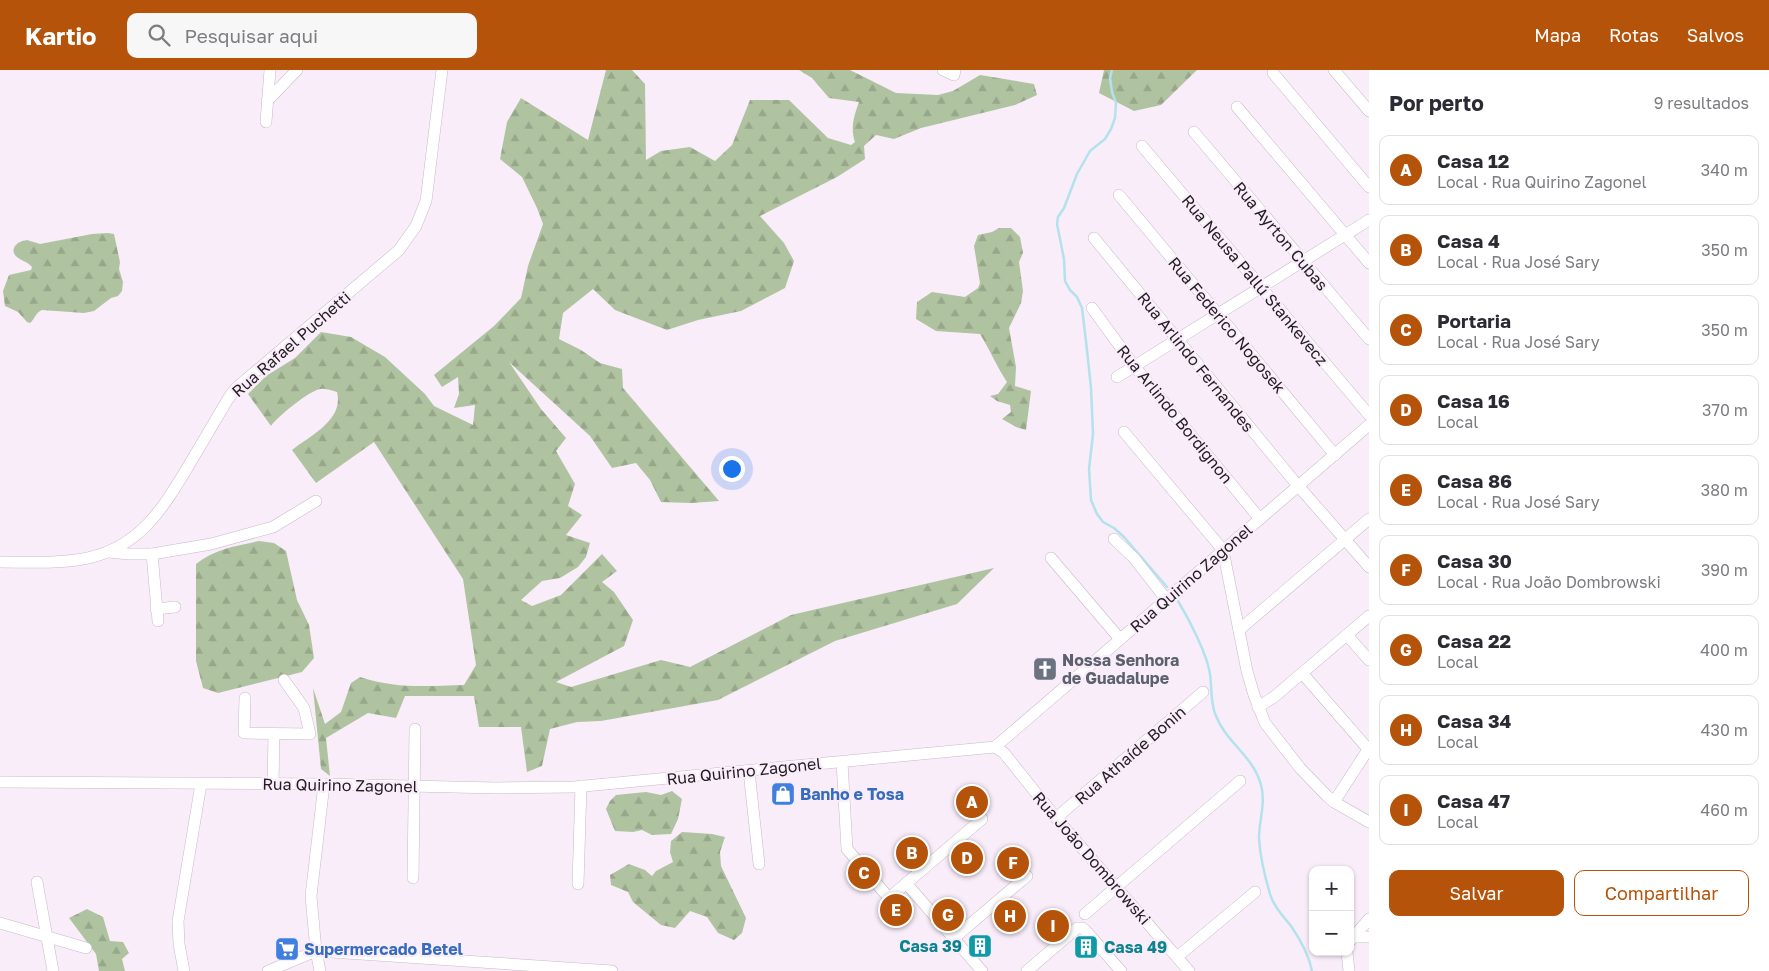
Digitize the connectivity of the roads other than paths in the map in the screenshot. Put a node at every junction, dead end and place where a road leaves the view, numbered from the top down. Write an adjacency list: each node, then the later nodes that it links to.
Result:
1 (295, 70): 7 (street); 8 (street)
2 (442, 70): 39 (street, Rua Rafael Puchetti)
3 (943, 70): 5 (street)
4 (1334, 70): 10 (street)
5 (955, 73)
6 (1273, 73): 14 (street)
7 (269, 74): 8 (street)
8 (267, 101): 11 (street)
9 (1236, 107): 17 (street)
10 (1369, 111)
11 (266, 122)
12 (1194, 132): 19 (street, Rua Ayrton Cubas)
13 (1142, 146): 21 (street, Rua Neusa Pallú Stankevecz)
14 (1369, 187)
15 (1119, 195): 23 (street, Rua Federico Nogosek)
16 (1369, 220): 17 (street)
17 (1345, 235): 19 (street); 20 (street)
18 (1094, 238): 25 (street, Rua Arlindo Fernandes)
19 (1303, 261): 21 (street); 24 (street, Rua Ayrton Cubas)
20 (1369, 263)
21 (1261, 287): 23 (street); 28 (street, Rua Neusa Pallú Stankevecz)
22 (1092, 308): 26 (street, Rua Arlindo Bordignon)
23 (1218, 314): 25 (street); 31 (street, Rua Federico Nogosek)
24 (1369, 339)
25 (1178, 340): 26 (street); 32 (street, Rua Arlindo Fernandes)
26 (1135, 367): 27 (street); 34 (street, Rua Arlindo Bordignon)
27 (1117, 378)
28 (1369, 415)
29 (1369, 425): 31 (street, Rua Quirino Zagonel)
30 (1124, 432): 38 (street)
31 (1335, 454): 32 (street, Rua Quirino Zagonel)
32 (1298, 486): 34 (street, Rua Quirino Zagonel); 37 (street, Rua Arlindo Fernandes)
33 (316, 501): 40 (street)
34 (1260, 519): 38 (street, Rua Quirino Zagonel)
35 (1369, 519): 37 (street)
36 (1114, 538): 44 (street)
37 (1345, 540): 43 (street, Rua Arlindo Fernandes); 49 (street)
38 (1223, 550): 44 (street, Rua Quirino Zagonel); 49 (street)
39 (109, 552): 40 (street); 42 (street, Rua Rafael Puchetti)
40 (152, 554): 46 (street)
41 (1051, 558): 51 (street)
42 (0, 562)
43 (1369, 567)
44 (1166, 600): 51 (street, Rua Quirino Zagonel)
45 (175, 607): 46 (street)
46 (156, 609): 48 (street)
47 (1369, 616): 50 (street)
48 (158, 621)
49 (1239, 630): 57 (street)
50 (1347, 635): 52 (street); 53 (street)
51 (1120, 639): 60 (street, Rua Quirino Zagonel)
52 (1369, 660)
53 (1302, 673): 57 (street); 61 (street)
54 (284, 680): 59 (street)
55 (1203, 692): 72 (street, Rua Athaíde Bonin)
56 (245, 698): 59 (street)
57 (1258, 707): 71 (street)
58 (415, 729): 69 (street)
59 (274, 734): 68 (street)
60 (995, 747): 62 (street, Rua Quirino Zagonel); 72 (street, Rua João Dombrowski)
61 (1369, 748): 71 (street)
62 (842, 762): 63 (street, Rua Quirino Zagonel); 79 (street)
63 (748, 771): 70 (street, Rua Quirino Zagonel); 75 (street)
64 (1240, 781): 81 (street)
65 (0, 782): 66 (street, Rua Quirino Zagonel)
66 (201, 784): 68 (street, Rua Quirino Zagonel); 96 (street)
67 (324, 784): 68 (street, Rua Quirino Zagonel); 69 (street, Rua Quirino Zagonel); 92 (street)
68 (273, 785)
69 (414, 786): 70 (street, Rua Quirino Zagonel); 77 (street)
70 (581, 786): 80 (street)
71 (1334, 802): 74 (street)
72 (1056, 818): 81 (street, Rua João Dombrowski)
73 (982, 819): 79 (street)
74 (1369, 822)
75 (758, 864)
76 (1027, 876): 89 (street)
77 (413, 878)
78 (37, 882): 86 (street)
79 (906, 883): 89 (street)
80 (578, 884)
81 (1116, 887): 83 (street); 94 (street, Rua João Dombrowski)
82 (1255, 892): 94 (street)
83 (1085, 914)
84 (1369, 919): 87 (street)
85 (0, 923): 86 (street)
86 (47, 936): 91 (street); 95 (street)
87 (1354, 937)
88 (1369, 937): 90 (street)
89 (954, 938): 100 (street)
90 (1354, 939)
91 (86, 948)
92 (316, 951): 97 (street); 98 (street); 99 (street)
93 (1347, 956): 104 (street)
94 (1177, 957): 103 (street, Rua João Dombrowski)
95 (53, 971)
96 (184, 971)
97 (268, 971)
98 (320, 971)
99 (612, 971)
100 (982, 971)
101 (1026, 971): 102 (street)
102 (1121, 971)
103 (1189, 971)
104 (1349, 971)

